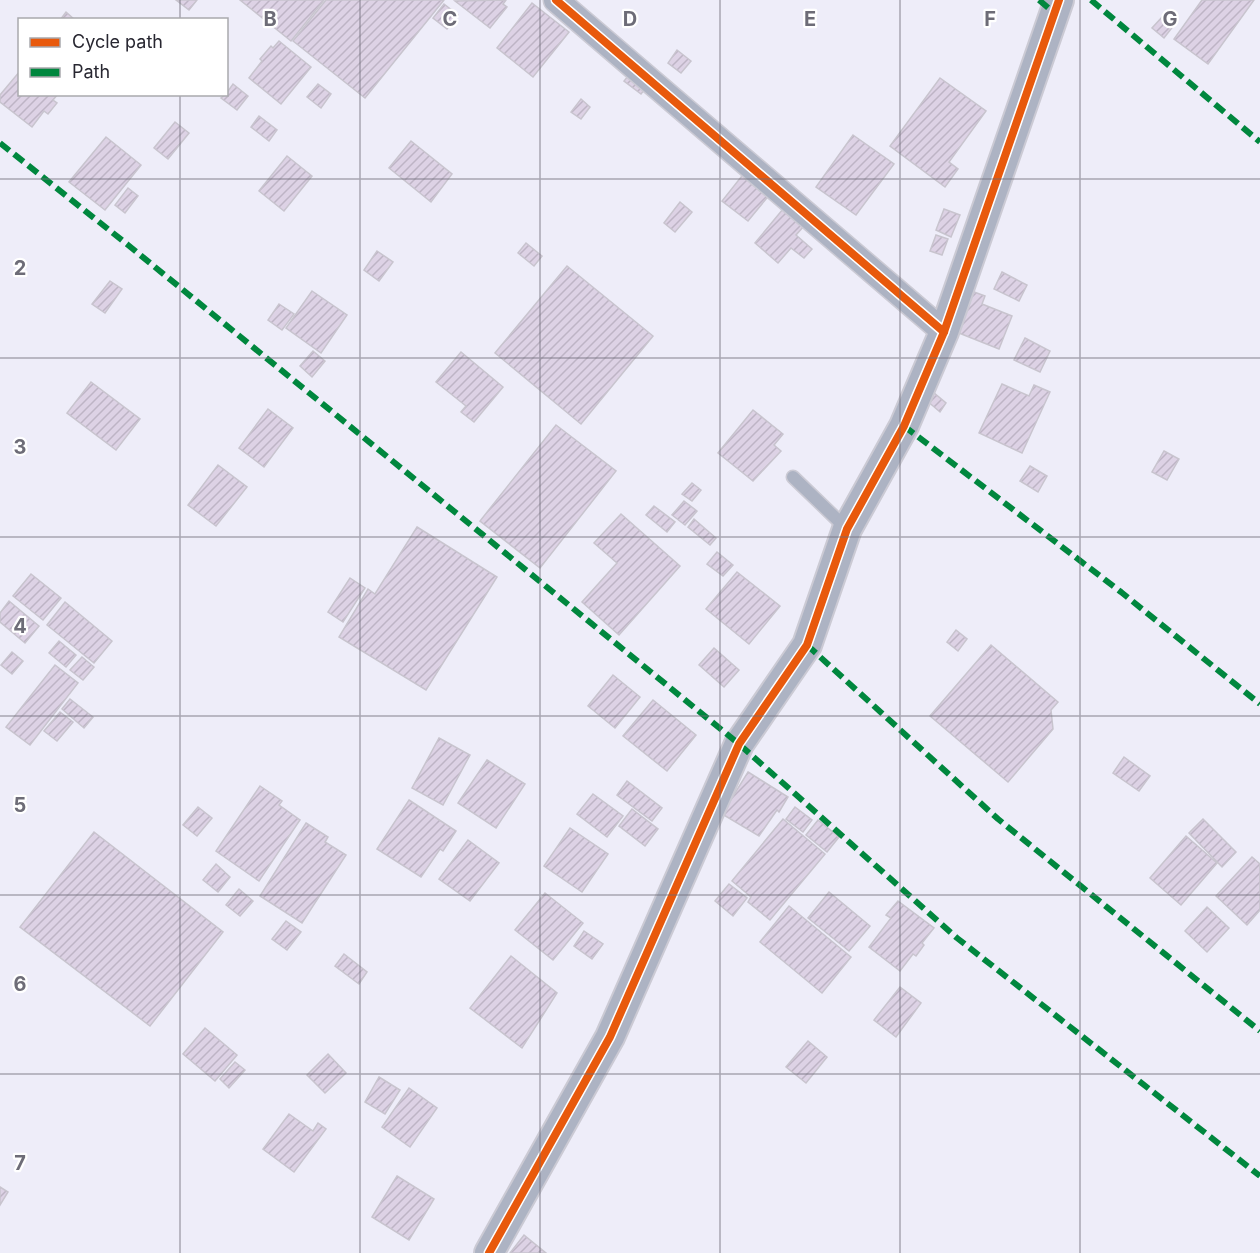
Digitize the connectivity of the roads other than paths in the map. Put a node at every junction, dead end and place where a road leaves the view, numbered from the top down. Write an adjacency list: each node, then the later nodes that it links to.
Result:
1 (556, 0): 3 (street)
2 (1059, 0): 3 (street)
3 (944, 332): 5 (street)
4 (793, 477): 5 (lane)
5 (847, 530): 6 (street)
6 (489, 1253)

